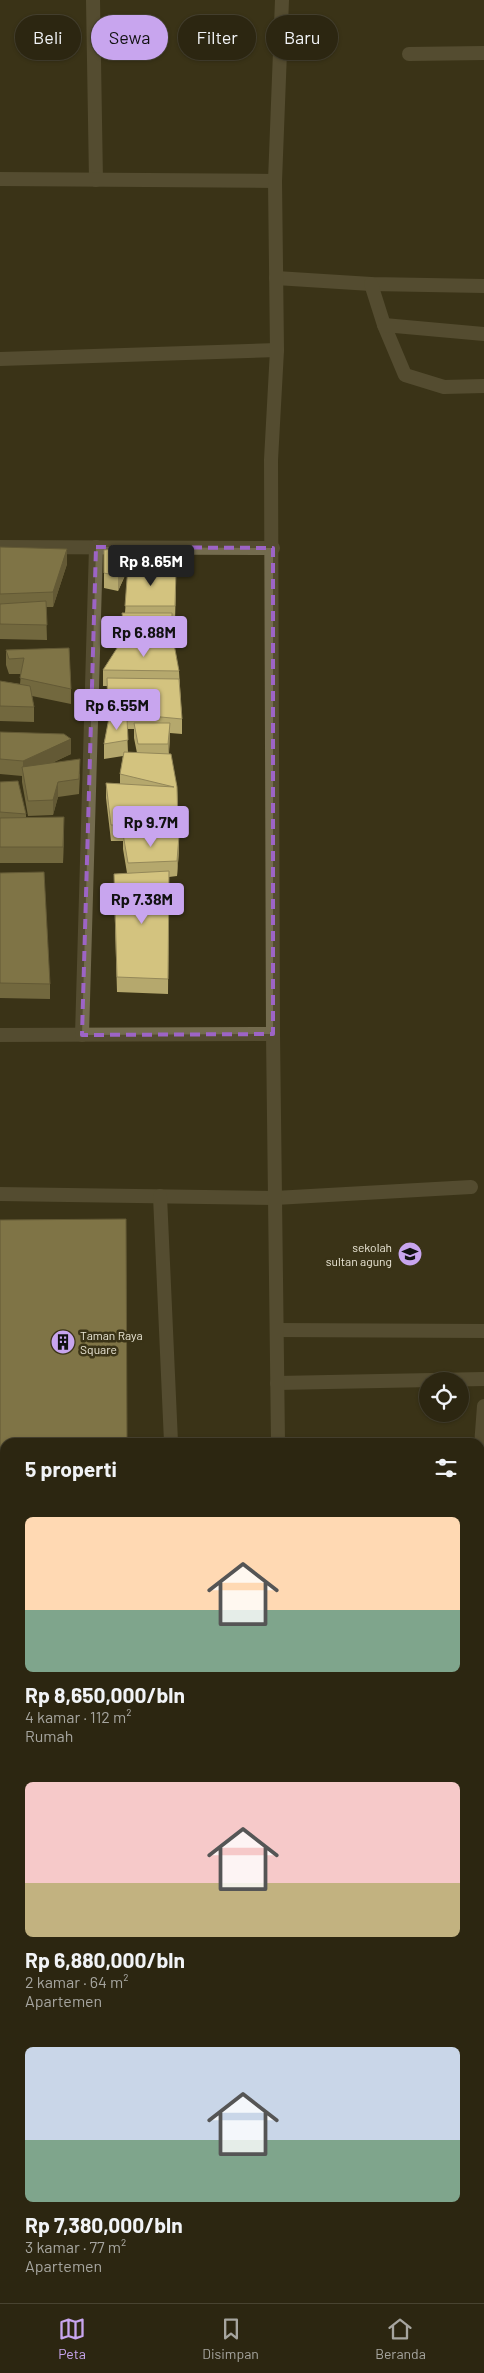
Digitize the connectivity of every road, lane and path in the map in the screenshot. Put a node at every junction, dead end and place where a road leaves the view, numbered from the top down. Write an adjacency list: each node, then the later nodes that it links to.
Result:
1 (93, 0): 6 (street)
2 (282, 0): 7 (street)
3 (409, 54): 4 (street)
4 (484, 54)
5 (0, 179): 6 (street)
6 (96, 180): 7 (street)
7 (275, 180): 8 (street)
8 (276, 278): 9 (street); 13 (street)
9 (371, 284): 10 (street); 11 (street)
10 (484, 286)
11 (384, 325): 12 (street); 15 (street)
12 (484, 334)
13 (277, 350): 14 (street); 18 (street)
14 (0, 359)
15 (484, 386)
16 (0, 547): 17 (street)
17 (96, 547): 18 (street); 19 (street)
18 (273, 548): 20 (street)
19 (82, 1034): 20 (street); 21 (street)
20 (273, 1034): 25 (street)
21 (0, 1035)
22 (471, 1187): 25 (street)
23 (0, 1194): 24 (street)
24 (160, 1196): 25 (street); 31 (street)
25 (275, 1198): 26 (street)
26 (277, 1330): 27 (street); 29 (street)
27 (484, 1331)
28 (484, 1379): 29 (street)
29 (278, 1383): 32 (street)
30 (484, 1406): 33 (street)
31 (171, 1438)
32 (278, 1438)
33 (482, 1438)

